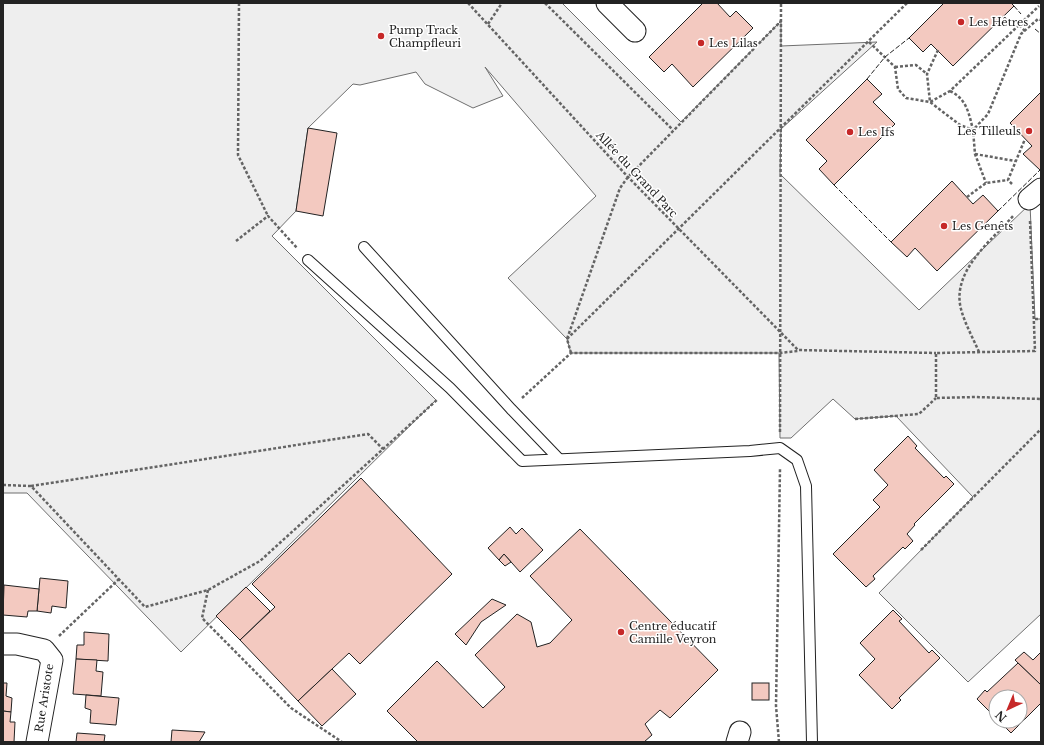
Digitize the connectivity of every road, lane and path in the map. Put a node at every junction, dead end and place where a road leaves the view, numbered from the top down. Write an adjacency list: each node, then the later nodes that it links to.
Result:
1 (239, 3): 32 (path)
2 (468, 3): 11 (path, Allée du Grand Parc)
3 (502, 3): 11 (path)
4 (545, 3): 22 (path)
5 (607, 3): 13 (street)
6 (781, 3): 10 (path)
7 (907, 3): 15 (path)
8 (1039, 6): 12 (path)
9 (1041, 20): 14 (path)
10 (781, 21): 21 (path); 22 (path)
11 (488, 24): 27 (path, Allée du Grand Parc)
12 (1019, 25): 14 (path); 19 (path)
13 (635, 31)
14 (1025, 31): 23 (path)
15 (869, 42): 17 (path); 21 (path)
16 (938, 50): 18 (path)
17 (895, 67): 18 (path); 20 (path)
18 (927, 74): 20 (path)
19 (950, 91): 20 (path); 23 (path)
20 (930, 102): 23 (path)
21 (781, 129): 33 (path); 39 (path)
22 (673, 130): 27 (path)
23 (973, 130): 25 (path)
24 (1025, 139): 26 (path)
25 (974, 154): 26 (path); 29 (path)
26 (1015, 161): 28 (path)
27 (628, 177): 33 (path, Allée du Grand Parc); 40 (path)
28 (1008, 180): 29 (path); 30 (path)
29 (986, 182): 31 (path)
30 (1035, 194): 37 (path); 42 (path)
31 (967, 197)
32 (268, 216): 34 (path); 36 (path)
33 (678, 229): 39 (path, Allée du Grand Parc); 40 (path)
34 (236, 241)
35 (364, 247): 49 (lane)
36 (308, 260): 46 (lane)
37 (1035, 319): 38 (path); 42 (path)
38 (1041, 319)
39 (779, 330): 41 (path, Allée du Grand Parc); 44 (path)
40 (567, 339): 43 (path)
41 (798, 350): 44 (path); 45 (path)
42 (979, 352): 45 (path)
43 (571, 353): 44 (path); 49 (path)
44 (779, 353): 52 (path)
45 (936, 353): 47 (path)
46 (450, 388): 53 (path); 54 (lane)
47 (936, 398): 48 (path); 50 (path)
48 (1041, 399)
49 (510, 409): 54 (lane)
50 (856, 419)
51 (1041, 429): 57 (path)
52 (780, 448): 54 (lane); 64 (path); 65 (lane)
53 (383, 449): 56 (path); 59 (path)
54 (558, 459)
55 (3, 484): 56 (path)
56 (31, 486): 58 (path)
57 (921, 550)
58 (118, 579): 59 (path); 61 (path)
59 (208, 590): 63 (path)
60 (3, 644): 61 (street, Rue Aristote)
61 (44, 650): 62 (street, Rue Aristote)
62 (37, 742)
63 (342, 742)
64 (778, 742)
65 (812, 742)

